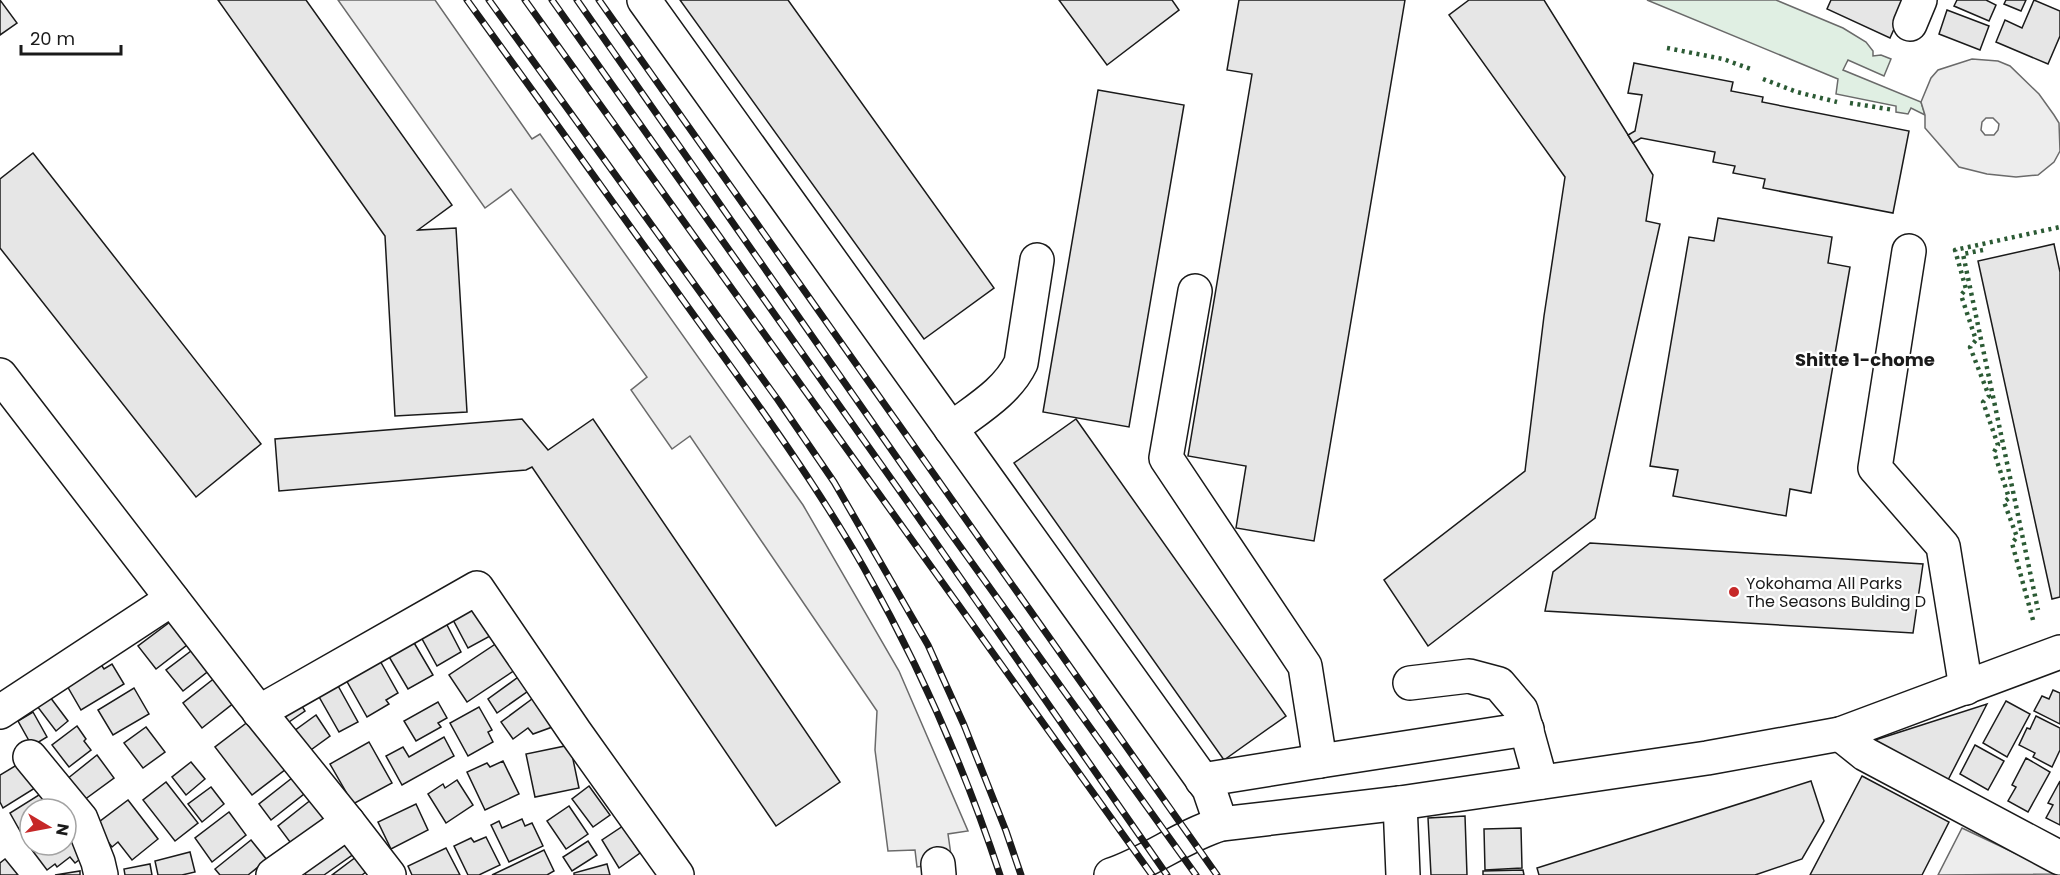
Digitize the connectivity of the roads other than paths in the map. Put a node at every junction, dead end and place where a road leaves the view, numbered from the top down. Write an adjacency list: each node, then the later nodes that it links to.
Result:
1 (644, 0): 6 (street)
2 (1909, 251): 10 (street)
3 (1037, 260): 6 (street)
4 (1195, 291): 16 (street)
5 (0, 375): 7 (street)
6 (951, 429): 17 (street)
7 (172, 598): 11 (street); 12 (street)
8 (2060, 652): 10 (street)
9 (1410, 682): 13 (street)
10 (1966, 688): 14 (street)
11 (0, 712)
12 (259, 712): 20 (street); 26 (street)
13 (1527, 729): 16 (street); 18 (street)
14 (1840, 734): 18 (street); 22 (street)
15 (30, 757): 24 (street)
16 (1320, 761): 17 (street)
17 (1202, 780): 21 (street)
18 (1541, 782): 19 (street)
19 (1400, 803): 21 (street); 28 (street)
20 (348, 822): 23 (street); 25 (street)
21 (1221, 824): 27 (street)
22 (2060, 858)
23 (284, 872)
24 (101, 875)
25 (389, 875)
26 (677, 875)
27 (1111, 875)
28 (1402, 875)

